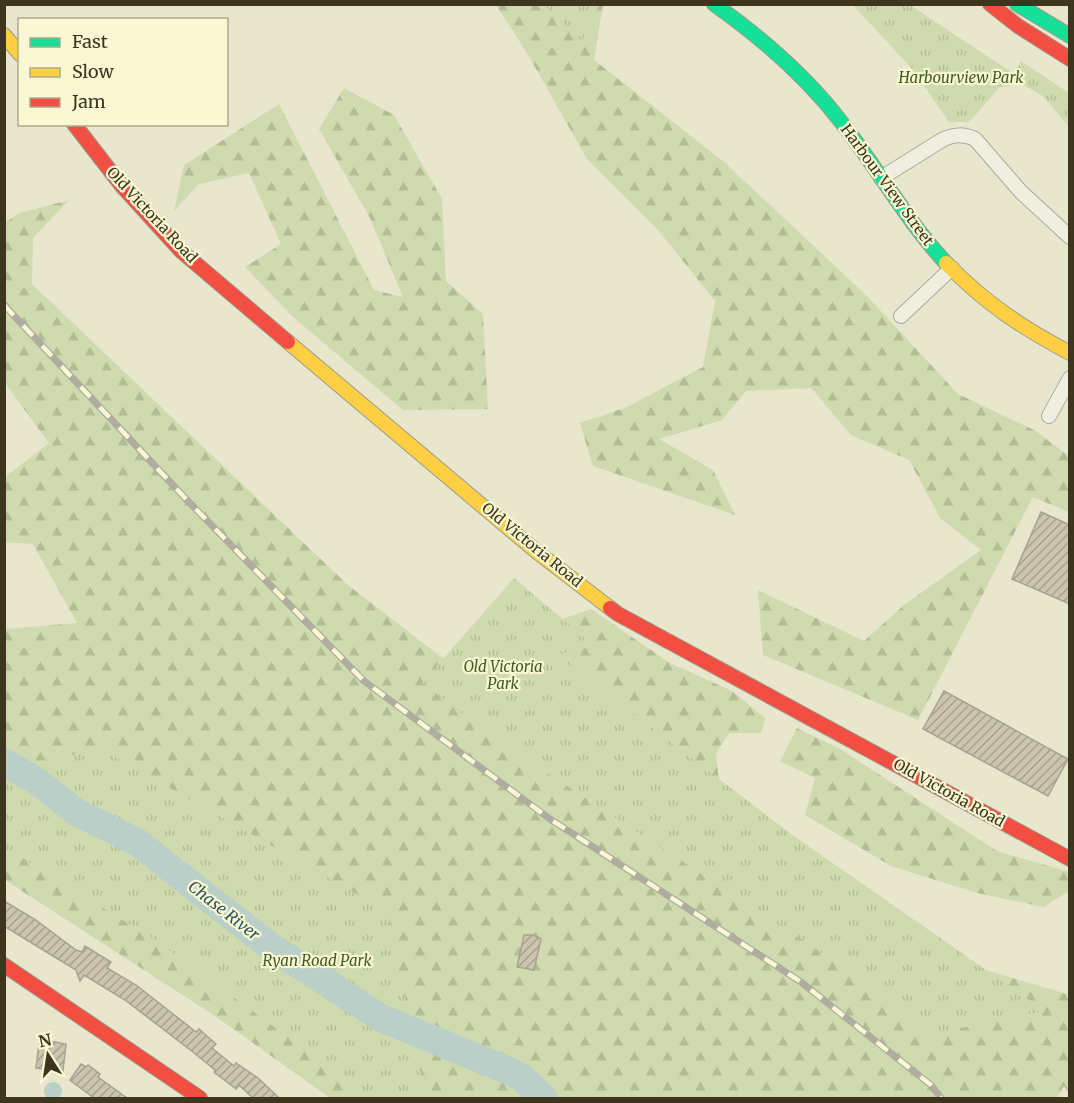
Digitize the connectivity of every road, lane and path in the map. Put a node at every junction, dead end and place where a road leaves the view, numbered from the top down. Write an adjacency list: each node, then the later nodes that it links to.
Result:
1 (714, 4): 9 (main road, Harbour View Street)
2 (990, 4): 7 (main road)
3 (1017, 4): 5 (main road)
4 (4, 35): 6 (main road)
5 (1070, 36)
6 (18, 52)
7 (1070, 59)
8 (76, 126): 16 (main road, Old Victoria Road)
9 (881, 178): 10 (street); 11 (main road, Harbour View Street)
10 (1070, 237)
11 (952, 268): 12 (street); 13 (main road, Harbour View Street)
12 (901, 316)
13 (1070, 353)
14 (1070, 378): 15 (street)
15 (1049, 416)
16 (1070, 859)
17 (4, 965): 18 (main road)
18 (200, 1098)

